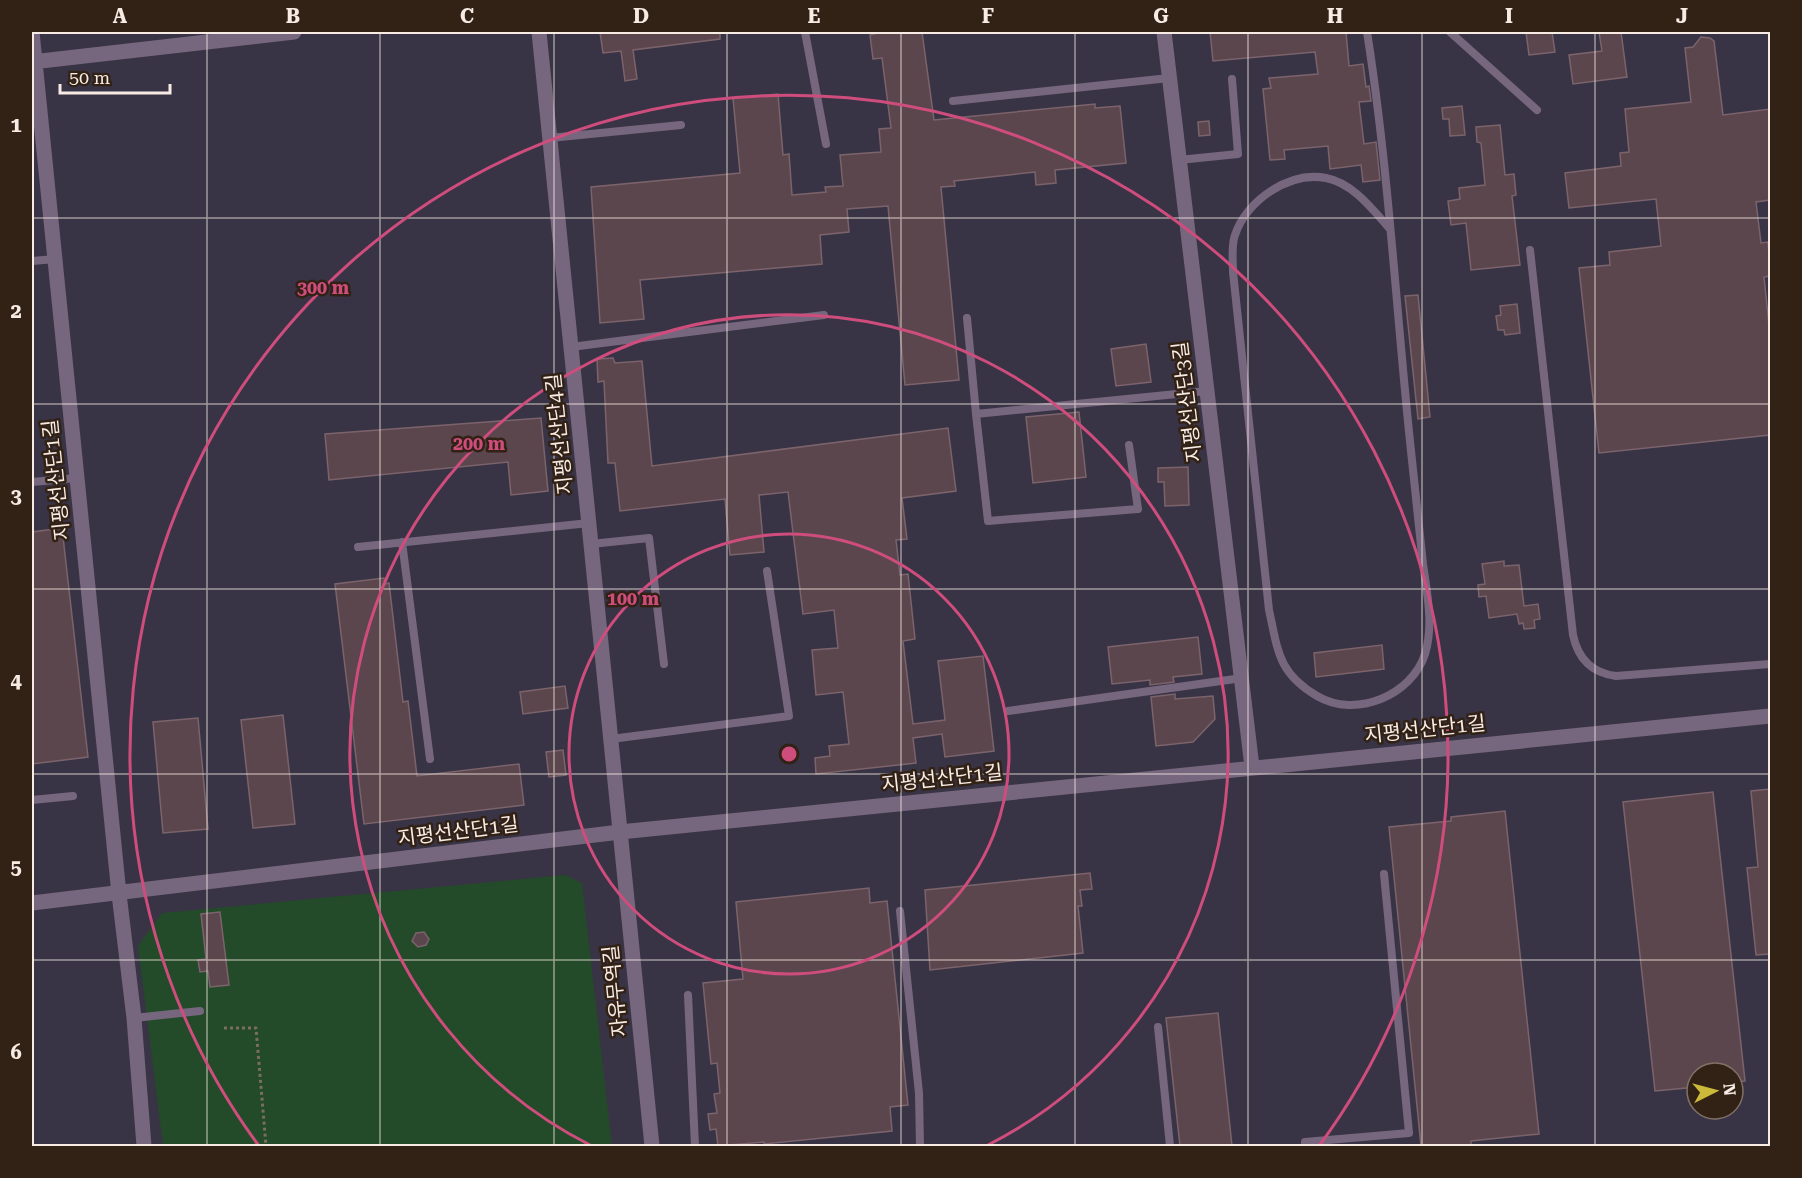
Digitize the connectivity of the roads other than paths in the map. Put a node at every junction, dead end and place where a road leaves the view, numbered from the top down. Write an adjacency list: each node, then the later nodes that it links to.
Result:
1 (32, 32): 8 (street, 지평선산단1길)
2 (294, 32): 8 (street)
3 (539, 32): 14 (street, 지평선산단4길)
4 (806, 32): 15 (lane)
5 (1164, 32): 9 (street, 지평선산단3길)
6 (1367, 32): 17 (lane)
7 (1450, 32): 12 (lane)
8 (33, 61): 19 (street, 지평선산단1길)
9 (1169, 78): 11 (lane); 16 (street, 지평선산단3길)
10 (1232, 79): 16 (lane)
11 (953, 100)
12 (1537, 110)
13 (681, 125): 14 (lane)
14 (550, 138): 23 (street, 지평선산단4길)
15 (826, 144)
16 (1179, 160): 24 (street, 지평선산단3길)
17 (1390, 229): 17 (lane)
18 (1530, 250): 35 (lane)
19 (55, 259): 20 (lane); 27 (street, 지평선산단1길)
20 (32, 261)
21 (824, 315): 23 (lane)
22 (967, 318): 25 (lane)
23 (571, 347): 29 (street, 지평선산단4길)
24 (1207, 391): 25 (lane); 36 (street, 지평선산단3길)
25 (976, 414): 26 (lane)
26 (1129, 446)
27 (77, 478): 28 (lane); 46 (street, 지평선산단1길)
28 (32, 482)
29 (589, 523): 30 (lane); 31 (street, 지평선산단4길)
30 (402, 542): 32 (lane); 40 (lane)
31 (591, 544): 34 (lane); 39 (street, 지평선산단4길)
32 (357, 547)
33 (767, 571): 39 (lane)
34 (664, 664)
35 (1770, 664)
36 (1242, 678): 37 (lane); 41 (street, 지평선산단3길)
37 (1008, 711)
38 (1770, 716): 41 (street, 지평선산단1길)
39 (611, 739): 44 (street, 지평선산단4길)
40 (430, 759)
41 (1252, 767): 44 (street, 지평선산단1길)
42 (73, 796): 43 (lane)
43 (32, 800)
44 (620, 832): 46 (street, 지평선산단1길); 54 (street, 자유무역길)
45 (1384, 874): 58 (lane)
46 (119, 894): 47 (street, 지평선산단1길); 51 (street, 지평선산단1길)
47 (32, 903)
48 (900, 910): 56 (lane)
49 (688, 995): 55 (lane)
50 (200, 1011): 51 (lane)
51 (134, 1018): 53 (street, 지평선산단1길)
52 (1158, 1028): 57 (lane)
53 (144, 1146)
54 (652, 1146)
55 (695, 1146)
56 (920, 1146)
57 (1170, 1146)
58 (1305, 1146)

